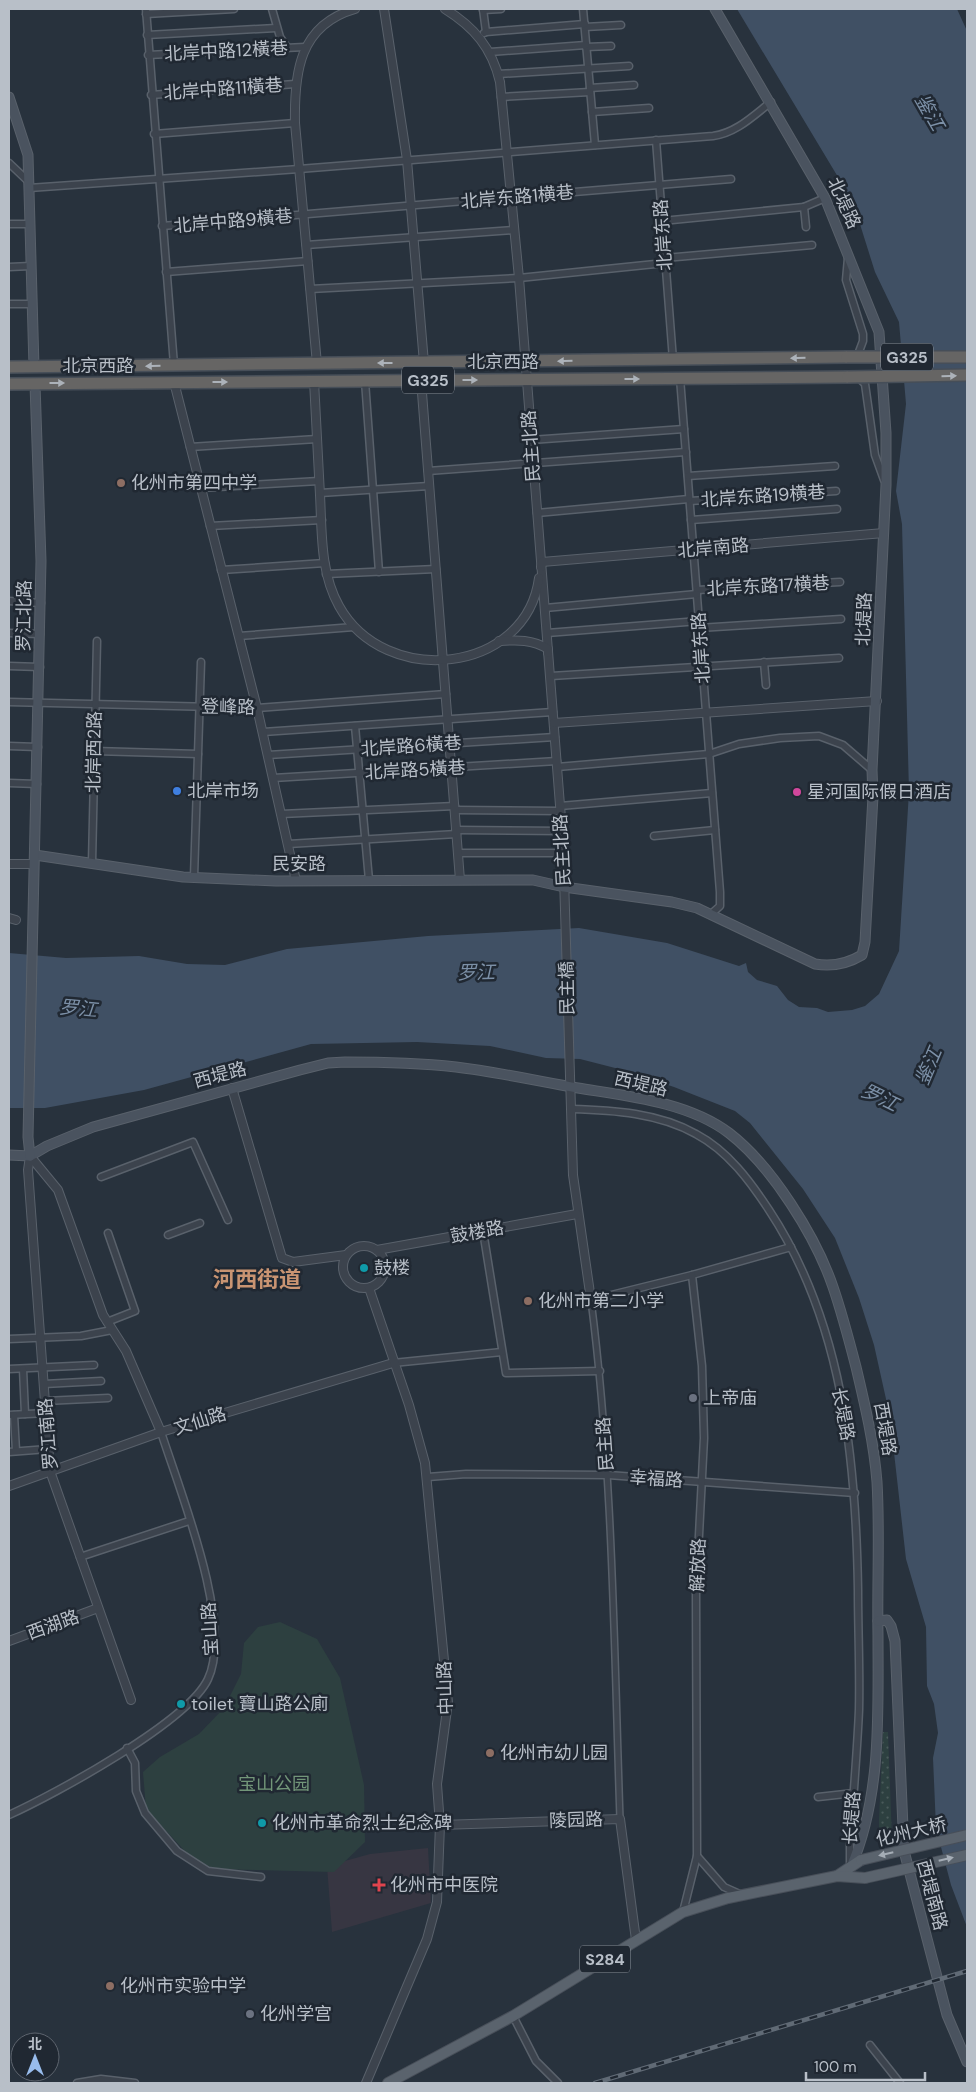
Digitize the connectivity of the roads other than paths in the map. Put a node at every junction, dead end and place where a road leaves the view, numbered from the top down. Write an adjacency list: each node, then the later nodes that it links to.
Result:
1 (234, 9): 10 (street)
2 (272, 9): 13 (street)
3 (355, 9): 19 (street)
4 (384, 9): 39 (street)
5 (445, 9): 14 (street, 民主北路)
6 (483, 9): 7 (street); 14 (street)
7 (501, 9)
8 (583, 9): 11 (street)
9 (715, 9): 31 (main road, 北堤路)
10 (146, 11): 15 (street)
11 (585, 25): 12 (street); 14 (street); 16 (street)
12 (621, 25)
13 (276, 28): 15 (street); 18 (street)
14 (482, 34): 20 (street, 民主北路)
15 (147, 35): 21 (street)
16 (586, 46): 17 (street); 20 (street); 23 (street)
17 (611, 46)
18 (287, 47): 19 (street, 北岸中路12橫巷); 21 (street, 北岸中路12橫巷)
19 (305, 47): 25 (street)
20 (490, 52): 24 (street, 民主北路)
21 (148, 55): 28 (street)
22 (629, 66): 23 (street)
23 (588, 68): 24 (street); 27 (street)
24 (498, 74): 29 (street, 民主北路)
25 (295, 84): 28 (street, 北岸中路11橫巷); 34 (street)
26 (634, 85): 27 (street)
27 (590, 90): 29 (street); 33 (street)
28 (151, 95): 35 (street)
29 (501, 98): 38 (street, 民主北路)
30 (9, 100): 44 (main road)
31 (771, 102): 36 (street); 47 (main road, 北堤路)
32 (649, 108): 33 (street)
33 (592, 112): 37 (street)
34 (295, 123): 35 (street); 41 (street)
35 (154, 134): 42 (street)
36 (656, 140): 37 (street); 45 (street, 北岸东路)
37 (595, 144): 38 (street)
38 (506, 151): 39 (street); 46 (street, 民主北路)
39 (407, 160): 41 (street); 48 (street)
40 (9, 163): 44 (street)
41 (299, 169): 42 (street); 50 (street)
42 (158, 179): 44 (street); 54 (street)
43 (731, 179): 45 (street, 北岸东路1横巷)
44 (29, 185): 53 (main road)
45 (659, 185): 46 (street, 北岸东路1横巷); 51 (street, 北岸东路)
46 (510, 197): 48 (street, 北岸东路1横巷); 56 (street, 民主北路)
47 (825, 198): 49 (street); 60 (main road, 北堤路)
48 (411, 206): 50 (street, 北岸东路1横巷); 57 (street)
49 (804, 207): 51 (street); 55 (street)
50 (303, 215): 54 (street, 北岸中路9橫巷); 58 (street)
51 (662, 221): 61 (street, 北岸东路)
52 (9, 224): 53 (street)
53 (30, 224): 63 (main road)
54 (162, 226): 65 (street)
55 (806, 227)
56 (514, 230): 57 (street); 66 (street, 民主北路)
57 (413, 236): 58 (street); 67 (street)
58 (306, 245): 62 (street)
59 (812, 245): 61 (street)
60 (849, 253): 71 (street); 100 (main road, 北堤路)
61 (665, 260): 66 (street); 73 (street, 北岸东路)
62 (308, 261): 65 (street); 68 (street)
63 (31, 266): 64 (street); 70 (main road)
64 (9, 267)
65 (166, 272): 77 (street)
66 (519, 278): 67 (street); 74 (street, 民主北路)
67 (417, 284): 68 (street); 75 (street)
68 (310, 289): 76 (street)
69 (9, 304): 70 (street)
70 (32, 304): 79 (main road)
71 (852, 357): 72 (highway, G325, bridge); 73 (highway, 北京西路 / G325, one-way to 73)
72 (967, 357)
73 (673, 360): 74 (highway, 北京西路 / G325, one-way to 74)
74 (525, 362): 75 (highway, 北京西路 / G325); 84 (street, 民主北路)
75 (424, 363): 76 (highway, 北京西路 / G325, one-way to 76)
76 (317, 364): 77 (highway, 北京西路 / G325)
77 (174, 365): 79 (highway, 北京西路 / G325, one-way to 79)
78 (9, 367): 79 (highway, 北京西路 / G325)
79 (34, 367)
80 (967, 375): 81 (highway, G325, one-way to 80, bridge)
81 (852, 377): 82 (highway, 北京西路 / G325); 100 (street)
82 (680, 378): 84 (highway, 北京西路 / G325, one-way to 82); 90 (street, 北岸东路)
83 (421, 380): 84 (highway, 北京西路 / G325, one-way to 84); 86 (highway, 北京西路 / G325); 97 (street)
84 (527, 380): 92 (street, 民主北路)
85 (314, 381): 86 (highway, 北京西路 / G325); 87 (highway, 北京西路 / G325, one-way to 85); 91 (street)
86 (365, 381): 103 (street)
87 (174, 382): 89 (highway, 北京西路 / G325, one-way to 87); 93 (street)
88 (9, 384): 89 (highway, 北京西路 / G325)
89 (35, 384): 123 (main road, 罗江北路)
90 (684, 429): 92 (street); 94 (street, 北岸东路)
91 (317, 440): 93 (street); 99 (street)
92 (531, 440): 95 (street, 民主北路)
93 (190, 447): 102 (street)
94 (686, 452): 95 (street); 98 (street, 北岸东路)
95 (532, 464): 97 (street); 108 (street, 民主北路)
96 (836, 466): 98 (street)
97 (428, 471): 101 (street)
98 (688, 476): 106 (street, 北岸东路)
99 (319, 480): 102 (street); 105 (street)
100 (886, 485): 112 (main road, 北堤路)
101 (430, 486): 103 (street); 116 (street)
102 (200, 488): 111 (street)
103 (373, 490): 105 (street); 118 (street)
104 (836, 491): 106 (street, 北岸东路19横巷)
105 (320, 493): 109 (street)
106 (689, 500): 108 (street, 北岸东路19横巷); 110 (street, 北岸东路)
107 (837, 509): 110 (street)
108 (537, 513): 114 (street, 民主北路)
109 (322, 520): 111 (street); 115 (street)
110 (691, 520): 113 (street, 北岸东路)
111 (210, 526): 117 (street)
112 (884, 533): 113 (street, 北岸南路); 145 (main road, 北堤路)
113 (693, 549): 114 (street, 北岸南路); 121 (street, 北岸东路)
114 (542, 562): 124 (street, 民主北路); 133 (street)
115 (325, 563): 117 (street); 119 (street)
116 (436, 569): 118 (street); 135 (street)
117 (221, 570): 131 (street)
118 (379, 572): 119 (street)
119 (326, 574): 127 (street)
120 (840, 582): 121 (street, 北岸东路17横巷)
121 (697, 592): 124 (street, 北岸东路17横巷); 126 (street, 北岸东路)
122 (9, 601): 123 (street)
123 (41, 602): 130 (main road, 罗江北路)
124 (545, 608): 129 (street, 民主北路)
125 (841, 619): 126 (street)
126 (699, 625): 129 (street); 140 (street, 北岸东路)
127 (354, 627): 131 (street); 135 (street)
128 (9, 633): 130 (street)
129 (547, 633): 137 (street, 民主北路)
130 (40, 634): 141 (main road, 罗江北路)
131 (238, 636): 150 (street)
132 (97, 641): 148 (street, 北岸西2路)
133 (499, 641): 135 (street); 137 (street)
134 (838, 658): 138 (street)
135 (443, 659): 144 (street)
136 (201, 662): 149 (street)
137 (550, 662): 142 (street, 民主北路)
138 (764, 662): 140 (street); 143 (street)
139 (9, 666): 141 (street)
140 (702, 666): 142 (street); 152 (street, 北岸东路)
141 (40, 667): 147 (main road, 罗江北路)
142 (550, 676): 151 (street, 民主北路)
143 (766, 685)
144 (446, 694): 150 (street, 登峰路); 153 (street)
145 (877, 701): 152 (street); 168 (main road, 北堤路)
146 (9, 702): 147 (street, 登峰路)
147 (39, 703): 148 (street, 登峰路); 160 (main road, 罗江北路)
148 (96, 704): 149 (street, 登峰路); 162 (street, 北岸西2路)
149 (200, 707): 150 (street, 登峰路); 163 (street)
150 (257, 708): 156 (street)
151 (553, 712): 153 (street); 154 (street, 民主北路)
152 (706, 712): 154 (street); 164 (street, 北岸东路)
153 (448, 719): 155 (street); 158 (street)
154 (554, 723): 157 (street, 民主北路)
155 (355, 726): 156 (street); 161 (street)
156 (263, 732): 165 (street)
157 (555, 737): 158 (street, 北岸路6橫巷); 166 (street, 民主北路)
158 (450, 744): 161 (street, 北岸路6橫巷); 167 (street)
159 (9, 746): 160 (street)
160 (38, 747): 172 (main road, 罗江北路)
161 (357, 750): 165 (street, 北岸路6橫巷); 169 (street)
162 (94, 751): 163 (street); 187 (street, 北岸西2路)
163 (198, 754): 189 (street)
164 (709, 754): 166 (street, 北岸路5橫巷); 168 (street, 北岸路5橫巷); 173 (street, 北岸东路)
165 (268, 755): 170 (street)
166 (557, 764): 167 (street, 北岸路5橫巷); 175 (street, 民主北路)
167 (452, 768): 169 (street, 北岸路5橫巷); 174 (street)
168 (872, 770): 197 (main road, 北堤路)
169 (359, 773): 170 (street, 北岸路5橫巷); 176 (street)
170 (273, 778): 177 (street)
171 (9, 782): 172 (street)
172 (37, 784): 186 (main road, 罗江北路)
173 (712, 792): 175 (street); 178 (street, 北岸东路)
174 (455, 808): 175 (street); 176 (street); 180 (street)
175 (560, 808): 179 (street, 民主北路)
176 (363, 811): 177 (street); 182 (street)
177 (281, 814): 183 (street)
178 (715, 830): 181 (street); 195 (street, 北岸东路)
179 (562, 831): 180 (street); 185 (street, 民主北路)
180 (457, 832): 182 (street); 184 (street)
181 (654, 836)
182 (365, 839): 183 (street); 190 (street)
183 (288, 844): 192 (street)
184 (458, 853): 185 (street); 191 (street)
185 (563, 853): 193 (street, 民主北路)
186 (35, 859): 187 (main road, 民安路); 188 (street, 民安路); 203 (main road, 罗江北路)
187 (92, 863): 189 (main road, 民安路)
188 (9, 864)
189 (194, 877): 192 (main road, 民安路)
190 (369, 880): 191 (main road, 民安路); 192 (main road, 民安路)
191 (460, 880): 193 (main road, 民安路)
192 (296, 881)
193 (564, 887): 194 (street, 民主北路); 196 (main road, 北堤路)
194 (565, 905): 198 (street, 民主橋)
195 (720, 906): 196 (street); 197 (street, 北岸东路)
196 (711, 914): 197 (main road, 北堤路)
197 (725, 922)
198 (569, 1071): 199 (street, 民主路)
199 (569, 1086): 200 (main road, 西堤路); 201 (street, 民主路); 248 (main road, 西堤路)
200 (232, 1088): 203 (main road, 西堤路); 213 (street)
201 (571, 1109): 205 (street, 民主路); 211 (street, 长堤路)
202 (9, 1155): 203 (main road)
203 (30, 1156): 217 (street); 219 (street, 罗江南路)
204 (101, 1177): 206 (street)
205 (577, 1214): 208 (street, 鼓楼路); 216 (street, 民主路)
206 (228, 1220)
207 (200, 1223): 210 (street)
208 (483, 1231): 212 (street, 鼓楼路); 221 (street)
209 (108, 1233): 217 (street)
210 (168, 1236)
211 (791, 1247): 214 (street); 244 (street, 长堤路)
212 (377, 1250): 213 (street); 215 (street)
213 (346, 1255): 215 (street)
214 (692, 1275): 216 (street); 242 (street, 解放路)
215 (369, 1288): 222 (street, 中山路)
216 (591, 1300): 227 (street, 民主路)
217 (107, 1322): 218 (street)
218 (112, 1330): 219 (street); 236 (street)
219 (40, 1338): 220 (street); 224 (street, 罗江南路)
220 (9, 1339)
221 (502, 1352): 222 (street); 227 (street)
222 (393, 1363): 236 (street, 文仙路); 241 (street, 中山路)
223 (94, 1365): 224 (street)
224 (42, 1367): 225 (street); 229 (street, 罗江南路)
225 (23, 1368): 226 (street); 232 (street)
226 (9, 1369)
227 (600, 1371): 240 (street, 民主路)
228 (101, 1381): 229 (street)
229 (44, 1384): 231 (street, 罗江南路)
230 (108, 1398): 231 (street)
231 (45, 1401): 233 (street, 罗江南路)
232 (25, 1414): 233 (street); 234 (street)
233 (46, 1414): 237 (street, 罗江南路)
234 (12, 1415): 235 (street)
235 (12, 1432): 238 (street)
236 (161, 1432): 239 (street, 文仙路); 245 (street, 宝山路)
237 (48, 1449): 238 (street); 239 (street, 罗江南路)
238 (12, 1452)
239 (50, 1471): 243 (street, 文仙路); 246 (street, 罗江南路)
240 (608, 1476): 241 (street, 幸福路); 242 (street, 幸福路); 255 (street, 民主路)
241 (428, 1477): 256 (street, 中山路)
242 (702, 1482): 244 (street, 幸福路); 259 (street, 解放路)
243 (9, 1486)
244 (855, 1492): 252 (street, 长堤路)
245 (189, 1521): 246 (street); 251 (street, 宝山路)
246 (80, 1557): 247 (street, 罗江南路)
247 (98, 1608): 249 (street, 西湖路); 250 (street, 罗江南路)
248 (878, 1621): 260 (main road, 西堤路); 268 (main road, 西堤南路)
249 (9, 1641)
250 (131, 1700)
251 (127, 1748): 254 (street, 宝山路); 262 (street)
252 (854, 1793): 253 (street); 260 (street, 长堤路)
253 (818, 1797)
254 (9, 1815)
255 (620, 1819): 256 (street, 陵园路); 265 (street, 陵园路)
256 (440, 1825): 271 (street, 中山路)
257 (967, 1835): 260 (main road, 化州大桥, one-way to 260, bridge)
258 (967, 1855): 261 (main road, 化州大桥, one-way to 258, bridge)
259 (697, 1856): 263 (street); 264 (street, 解放路)
260 (850, 1867): 261 (main road, 化州大桥)
261 (837, 1876): 263 (main road, S284)
262 (261, 1877)
263 (742, 1895): 264 (main road, S284)
264 (683, 1912): 265 (main road, S284)
265 (636, 1940): 266 (main road, S284)
266 (513, 2016): 272 (main road, S284); 273 (street)
267 (870, 2045): 274 (street)
268 (967, 2062)
269 (77, 2083): 270 (street)
270 (135, 2083)
271 (366, 2083)
272 (388, 2083)
273 (558, 2083)
274 (900, 2083)

